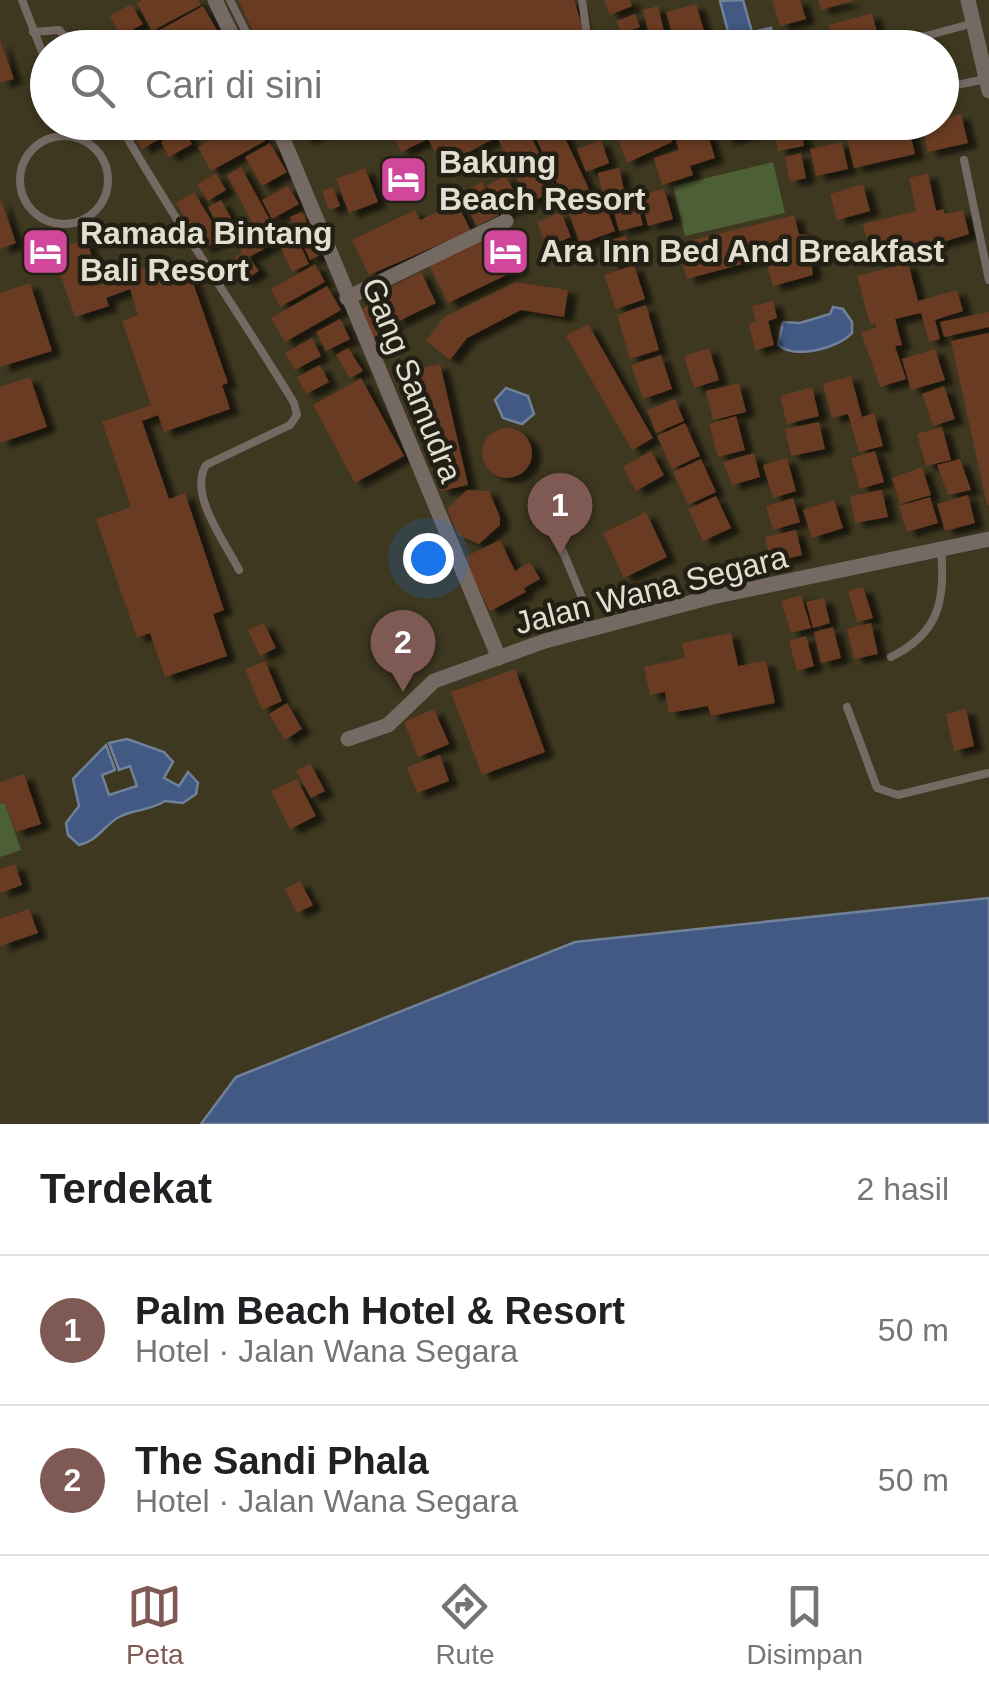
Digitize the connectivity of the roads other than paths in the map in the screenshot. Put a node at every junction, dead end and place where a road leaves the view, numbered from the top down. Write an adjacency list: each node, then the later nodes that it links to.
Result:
1 (22, 0): 7 (lane)
2 (214, 0): 8 (street)
3 (230, 0): 9 (lane)
4 (582, 0): 10 (lane)
5 (968, 0): 6 (street)
6 (974, 22): 11 (lane); 12 (street)
7 (32, 30)
8 (229, 30)
9 (245, 30)
10 (588, 30)
11 (946, 30)
12 (988, 84): 13 (lane)
13 (959, 87)
14 (55, 140): 15 (lane)
15 (76, 140)
16 (128, 140): 25 (lane)
17 (283, 140): 21 (street, Gang Samudra)
18 (964, 160): 20 (lane)
19 (506, 221): 21 (street)
20 (989, 280)
21 (348, 298): 28 (street, Gang Samudra)
22 (989, 538): 24 (street, Jalan Wana Segara)
23 (561, 547): 26 (lane)
24 (941, 551): 26 (street, Jalan Wana Segara); 27 (lane)
25 (239, 570)
26 (589, 628): 28 (street, Jalan Wana Segara)
27 (891, 657)
28 (499, 658): 30 (street, Jalan Wana Segara)
29 (847, 707): 31 (lane)
30 (348, 740)
31 (988, 773)

